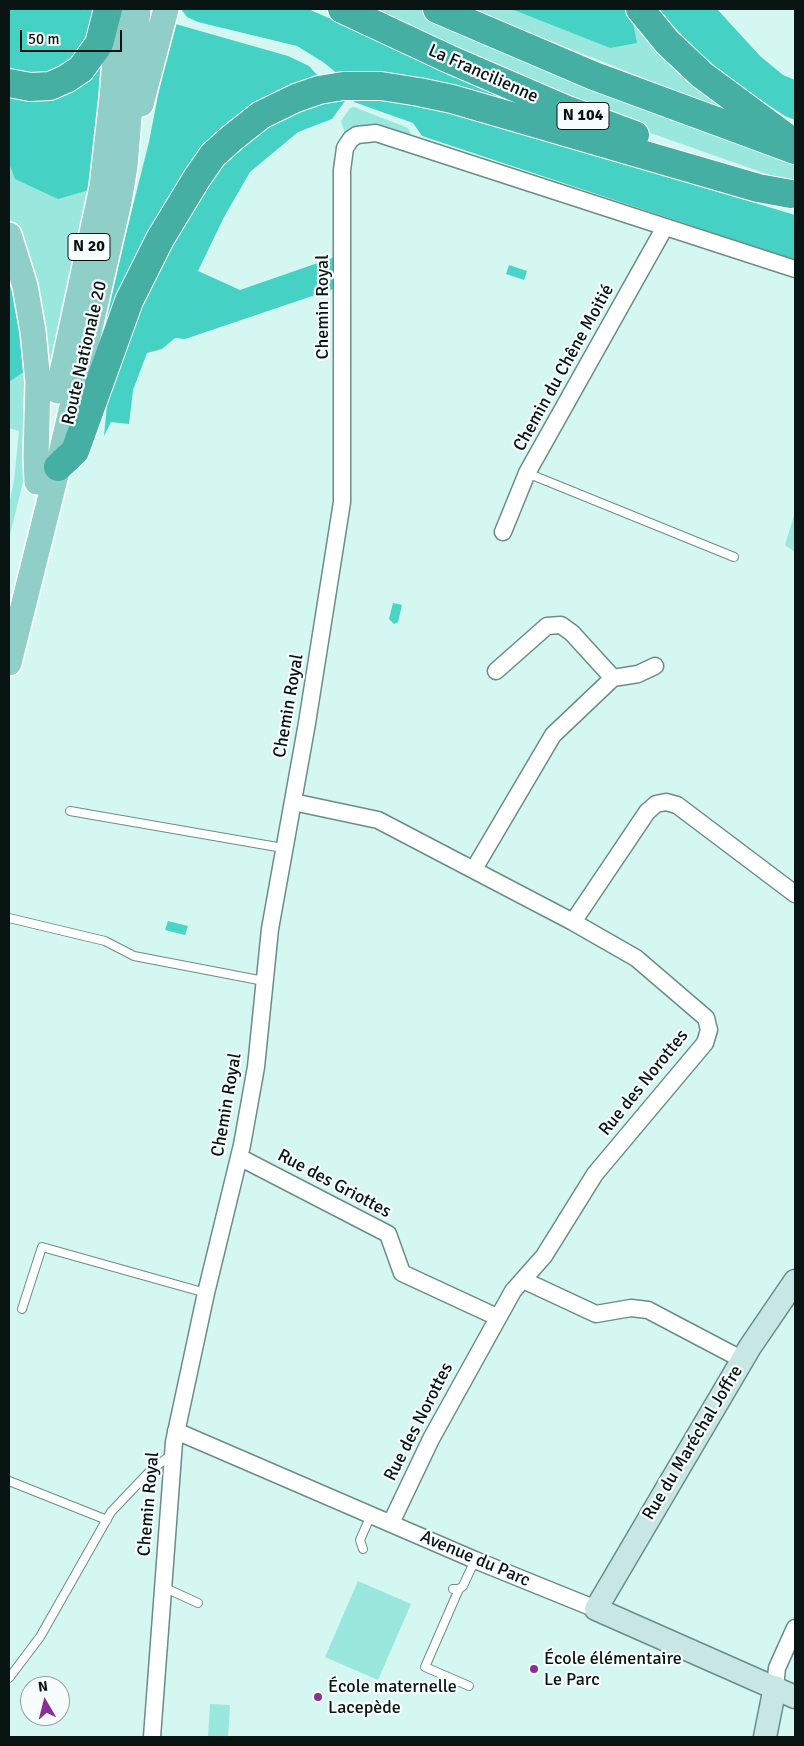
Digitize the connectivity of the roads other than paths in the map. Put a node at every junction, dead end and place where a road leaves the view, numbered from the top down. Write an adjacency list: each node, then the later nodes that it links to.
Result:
1 (108, 9): 8 (highway)
2 (119, 9): 17 (main road, Route Nationale 20 / N 20)
3 (138, 9): 11 (main road, Route Nationale 20 / N 20)
4 (166, 9): 11 (main road)
5 (342, 9): 12 (highway, La Francilienne / N 104)
6 (437, 9): 10 (highway, N 104)
7 (640, 9): 9 (highway)
8 (9, 83)
9 (795, 144)
10 (795, 150)
11 (125, 166): 17 (main road, Route Nationale 20 / N 20)
12 (793, 194): 17 (highway)
13 (665, 227): 15 (street, Chemin Royal); 16 (street, Chemin du Chêne Moitié); 25 (street, Chemin Royal)
14 (9, 235): 17 (main road)
15 (795, 269)
16 (528, 473): 18 (street, Chemin du Chêne Moitié); 19 (lane)
17 (48, 475): 20 (main road, Route Nationale 20 / N 20); 21 (main road, Route Nationale 20 / N 20)
18 (503, 532)
19 (734, 557)
20 (9, 597)
21 (9, 663)
22 (655, 666): 24 (street)
23 (496, 671): 24 (street)
24 (613, 678): 28 (street)
25 (293, 802): 27 (street, Chemin Royal); 28 (street, Rue des Norottes)
26 (70, 811): 27 (lane)
27 (283, 848): 32 (street, Chemin Royal)
28 (474, 869): 31 (street, Rue des Norottes)
29 (795, 894): 31 (street)
30 (9, 918): 32 (lane)
31 (573, 922): 34 (street, Rue des Norottes)
32 (264, 980): 33 (street, Chemin Royal)
33 (239, 1157): 36 (street, Chemin Royal); 38 (street, Rue des Griottes)
34 (523, 1280): 38 (street, Rue des Norottes); 39 (street)
35 (795, 1281): 39 (street, Rue du Maréchal Joffre)
36 (206, 1293): 37 (lane); 40 (street, Chemin Royal)
37 (22, 1309)
38 (497, 1317): 45 (street, Rue des Norottes)
39 (743, 1360): 50 (street, Rue du Maréchal Joffre)
40 (176, 1431): 41 (street, Chemin Royal); 43 (street, Avenue du Parc)
41 (172, 1454): 44 (lane); 48 (street, Chemin Royal)
42 (9, 1481): 44 (lane)
43 (371, 1515): 45 (street, Avenue du Parc); 46 (lane)
44 (106, 1520): 52 (lane)
45 (391, 1523): 47 (street, Avenue du Parc)
46 (363, 1549)
47 (475, 1560): 50 (street, Avenue du Parc); 53 (lane)
48 (162, 1586): 49 (lane); 56 (street, Chemin Royal)
49 (198, 1602)
50 (596, 1609): 54 (street, Avenue du Parc)
51 (795, 1628): 54 (street)
52 (9, 1678)
53 (469, 1686)
54 (775, 1687): 55 (street, Avenue du Parc); 57 (street)
55 (795, 1697)
56 (152, 1737)
57 (765, 1737)

